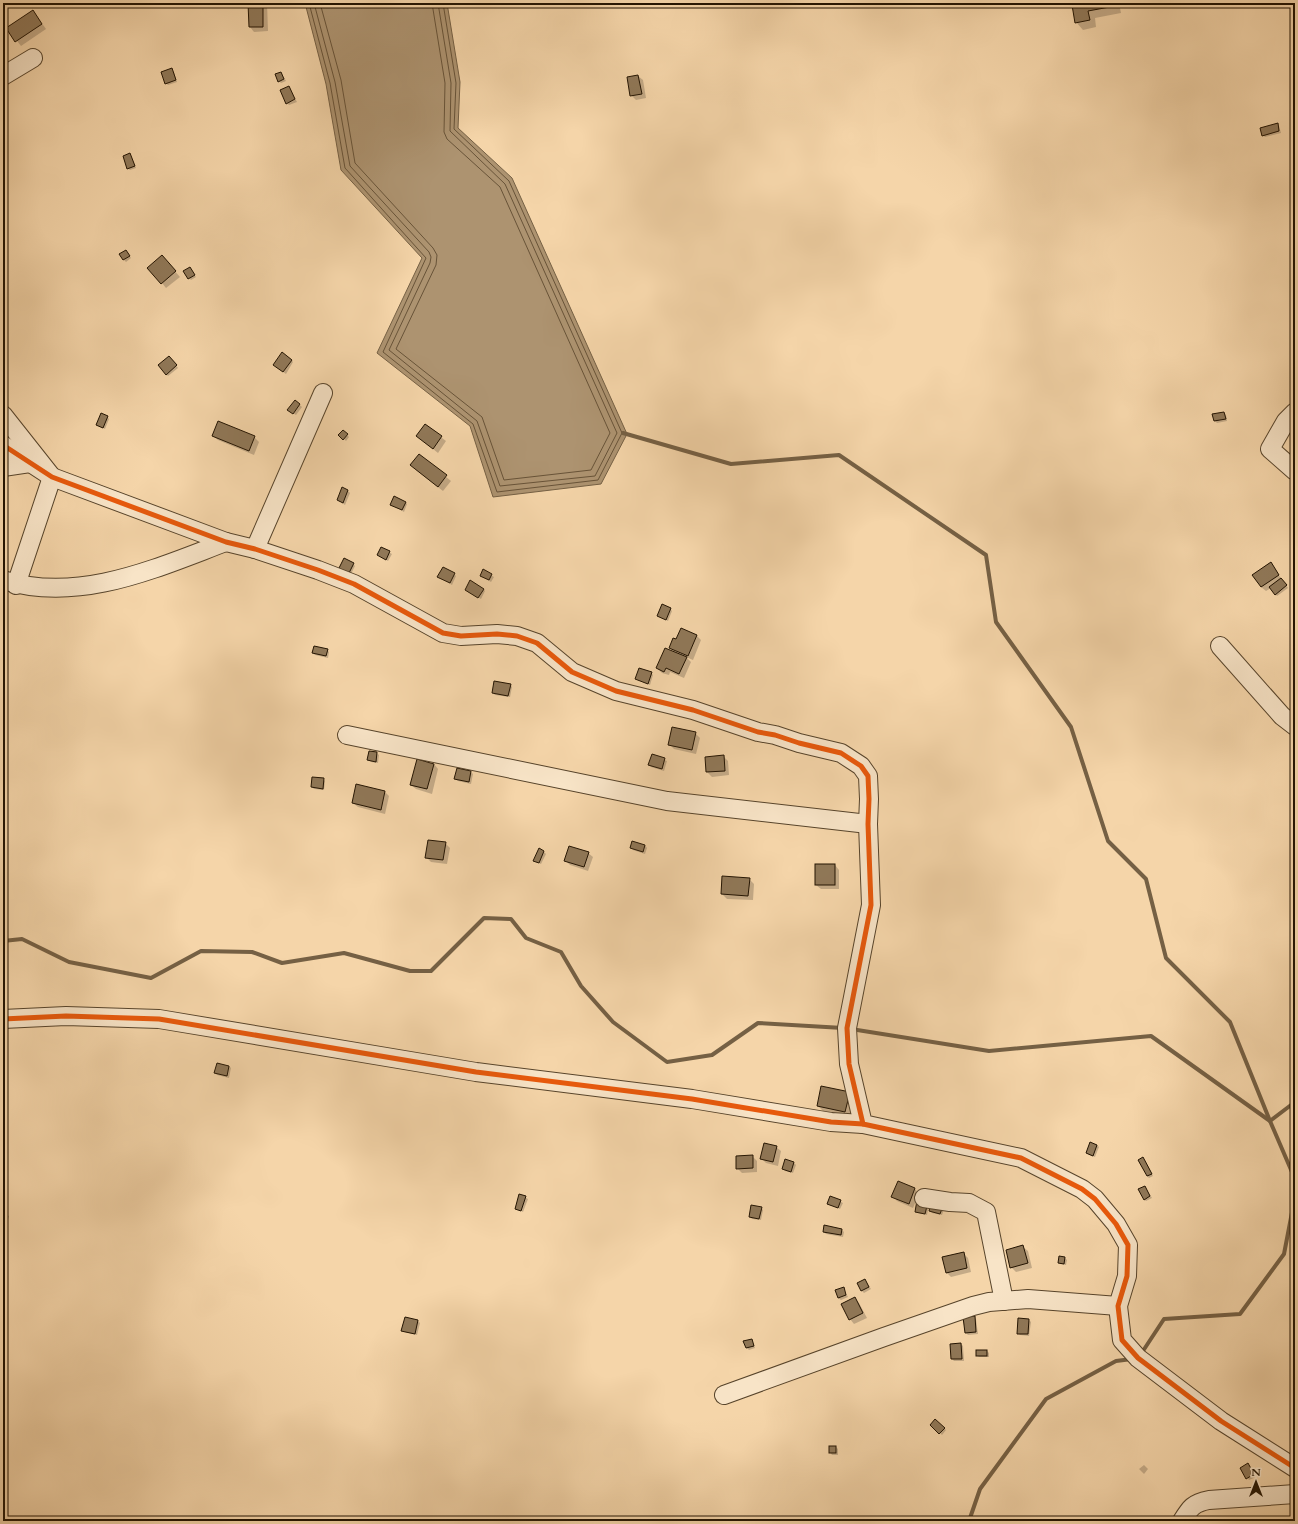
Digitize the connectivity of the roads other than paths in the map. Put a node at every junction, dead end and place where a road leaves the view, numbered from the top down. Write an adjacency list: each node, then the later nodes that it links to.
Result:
1 (32, 58): 2 (street)
2 (3, 76)
3 (323, 393): 12 (street)
4 (1295, 412): 9 (street)
5 (3, 415): 10 (street)
6 (3, 445): 7 (street)
7 (30, 463): 8 (street); 10 (street)
8 (3, 467)
9 (1295, 471)
10 (52, 477): 11 (street); 13 (street)
11 (226, 542): 12 (street); 13 (street)
12 (256, 550): 17 (street)
13 (10, 582)
14 (1220, 646): 15 (street)
15 (1295, 726)
16 (347, 735): 17 (street)
17 (868, 824): 19 (street)
18 (3, 1019): 19 (street)
19 (863, 1124): 22 (street)
20 (924, 1198): 21 (street)
21 (1004, 1300): 22 (street); 23 (street)
22 (1118, 1306): 24 (street)
23 (724, 1396)
24 (1295, 1468)
25 (1295, 1494): 26 (street)
26 (1182, 1521)

